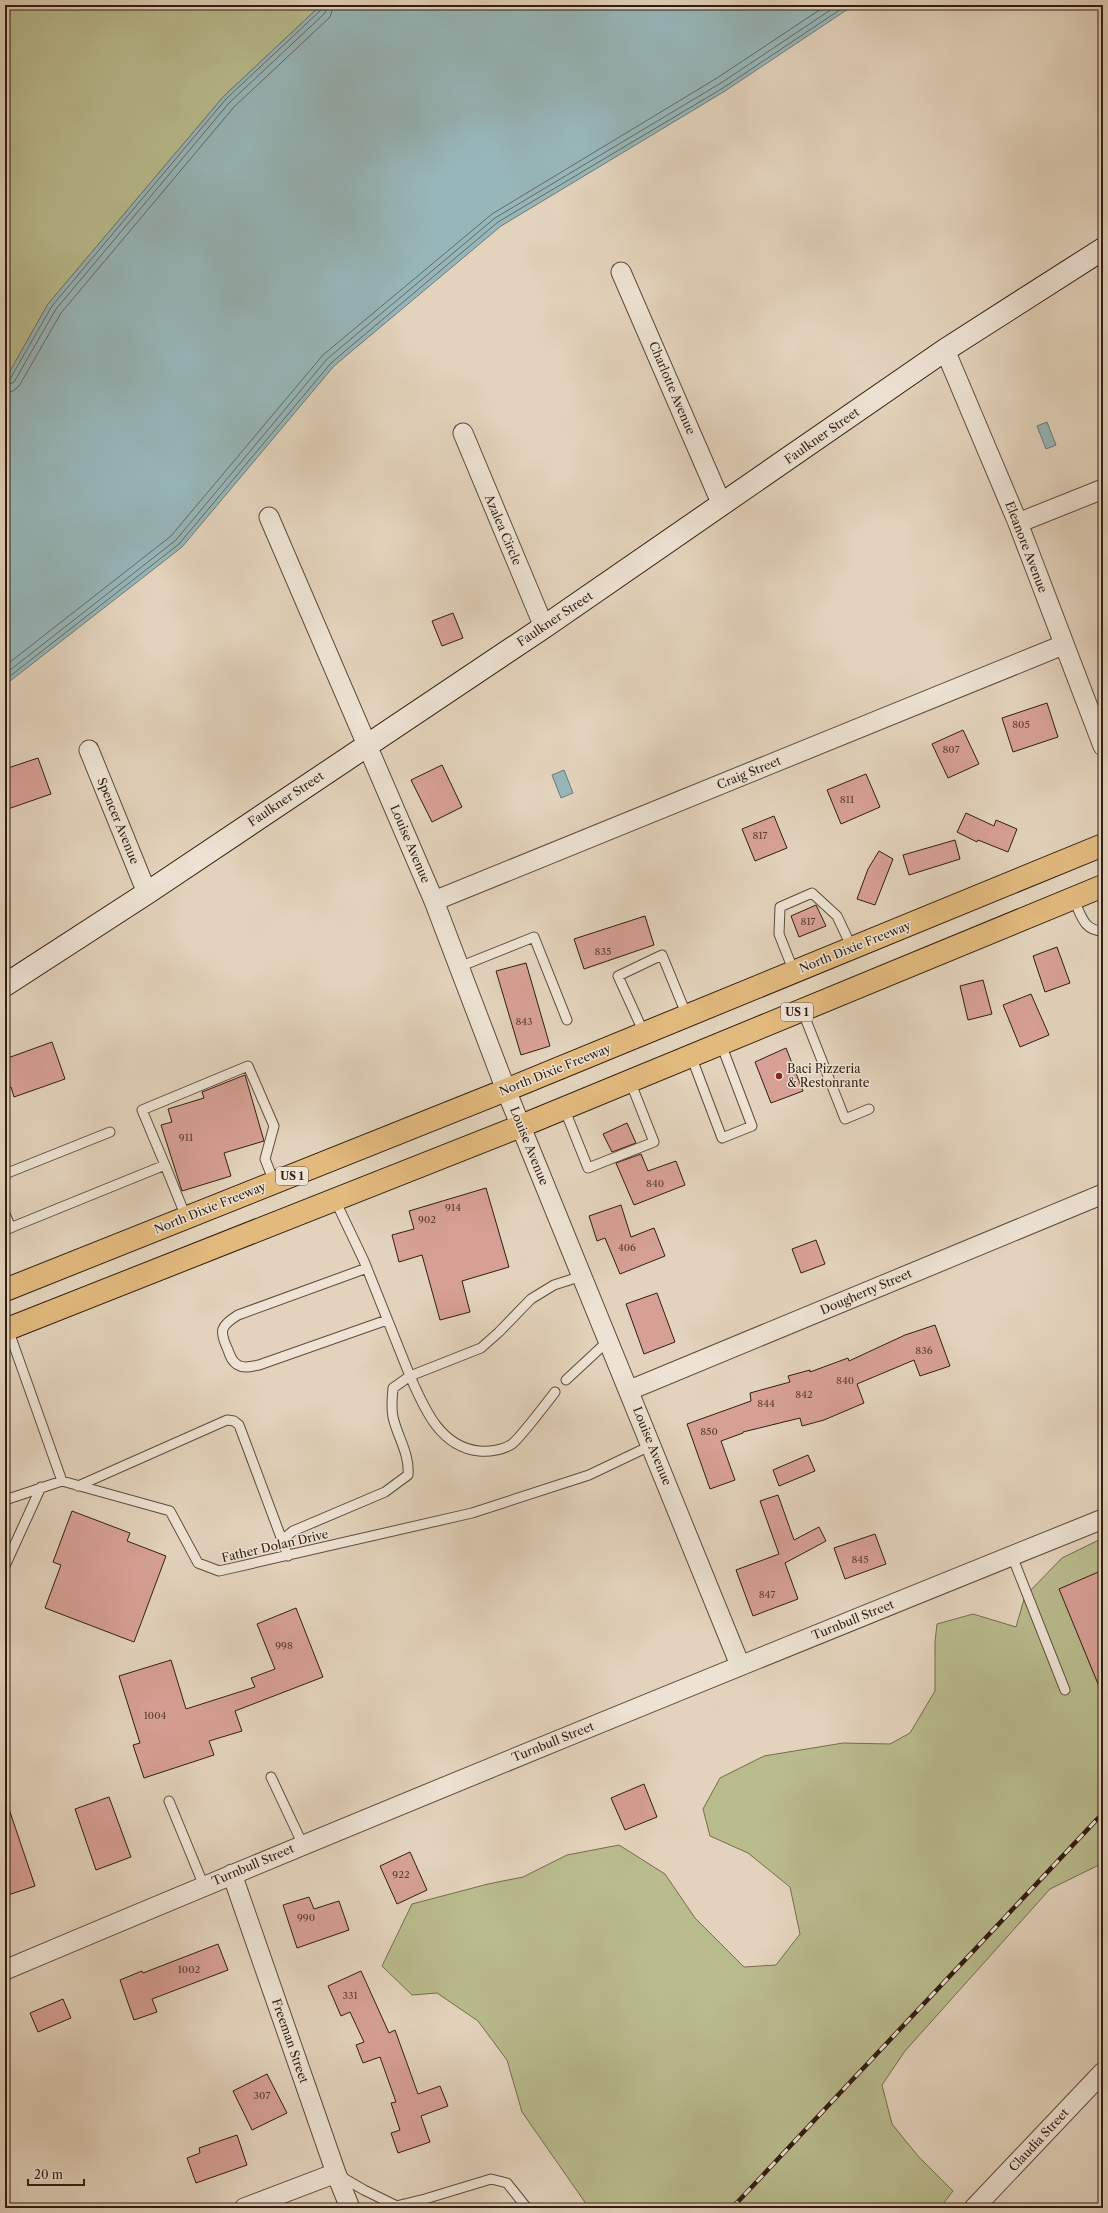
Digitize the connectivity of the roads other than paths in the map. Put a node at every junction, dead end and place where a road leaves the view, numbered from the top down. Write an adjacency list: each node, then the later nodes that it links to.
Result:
1 (1103, 249): 3 (street, Faulkner Street)
2 (622, 272): 6 (street, Charlotte Avenue)
3 (945, 350): 6 (street, Faulkner Street); 8 (street, Eleanore Avenue)
4 (463, 433): 9 (street, Azalea Circle)
5 (1103, 489): 8 (street)
6 (722, 505): 9 (street, Faulkner Street)
7 (269, 517): 11 (street, Louise Avenue)
8 (1018, 523): 10 (street, Eleanore Avenue)
9 (544, 627): 11 (street, Faulkner Street)
10 (1063, 645): 12 (street, Eleanore Avenue); 18 (street, Craig Street)
11 (368, 744): 16 (street, Faulkner Street); 18 (street, Louise Avenue)
12 (1103, 746)
13 (89, 750): 16 (street, Spencer Avenue)
14 (1103, 845): 20 (main road, North Dixie Freeway / US 1)
15 (1103, 886): 17 (main road, US 1)
16 (147, 892): 23 (street, Faulkner Street)
17 (1073, 898): 19 (lane); 24 (main road, US 1)
18 (434, 901): 21 (street, Louise Avenue)
19 (1103, 932)
20 (852, 948): 22 (main road, North Dixie Freeway / US 1); 22 (lane)
21 (459, 967): 26 (lane); 31 (street, Louise Avenue)
22 (794, 972): 25 (main road, North Dixie Freeway / US 1)
23 (5, 985)
24 (802, 1010): 28 (main road, US 1); 33 (lane)
25 (687, 1016): 27 (main road, North Dixie Freeway / US 1); 27 (lane)
26 (567, 1020)
27 (644, 1034): 31 (main road, North Dixie Freeway / US 1)
28 (721, 1044): 29 (main road, US 1); 29 (lane)
29 (691, 1056): 30 (main road, US 1)
30 (630, 1081): 32 (main road, US 1); 32 (lane)
31 (506, 1090): 34 (street, Louise Avenue); 38 (main road, North Dixie Freeway / US 1)
32 (564, 1108): 34 (main road, US 1)
33 (869, 1109)
34 (521, 1126): 40 (main road, US 1); 45 (street, Louise Avenue)
35 (110, 1132): 37 (lane)
36 (165, 1165): 38 (lane); 42 (lane); 43 (lane)
37 (5, 1174)
38 (274, 1182): 42 (main road, North Dixie Freeway / US 1)
39 (1103, 1194): 52 (street, Dougherty Street)
40 (335, 1200): 44 (lane); 48 (main road, US 1)
41 (5, 1214): 43 (lane)
42 (186, 1217): 46 (main road, North Dixie Freeway / US 1)
43 (8, 1229)
44 (367, 1268): 47 (lane); 47 (lane)
45 (582, 1276): 49 (street, Louise Avenue); 50 (lane)
46 (5, 1290)
47 (387, 1320): 50 (lane)
48 (6, 1327): 55 (lane)
49 (609, 1340): 51 (lane); 52 (street, Louise Avenue)
50 (410, 1376): 53 (lane); 60 (lane)
51 (566, 1380)
52 (630, 1390): 54 (street, Louise Avenue)
53 (555, 1392)
54 (652, 1445): 61 (lane, Father Dolan Drive); 64 (street, Louise Avenue)
55 (62, 1481): 56 (lane, Father Dolan Drive); 57 (lane)
56 (78, 1486): 60 (lane); 61 (lane, Father Dolan Drive)
57 (42, 1487): 58 (lane); 63 (lane)
58 (5, 1500)
59 (1103, 1519): 62 (street, Turnbull Street)
60 (282, 1540): 61 (lane)
61 (288, 1556)
62 (1012, 1556): 64 (street, Turnbull Street); 65 (lane)
63 (5, 1566)
64 (740, 1665): 68 (street, Turnbull Street)
65 (1065, 1690)
66 (271, 1777): 68 (lane)
67 (169, 1801): 70 (lane)
68 (302, 1845): 69 (street, Turnbull Street)
69 (232, 1874): 70 (street, Turnbull Street); 73 (street, Freeman Street)
70 (204, 1886): 71 (street, Turnbull Street)
71 (5, 1970)
72 (1103, 2072): 78 (street, Claudia Street)
73 (336, 2173): 74 (lane); 75 (street); 76 (street, Freeman Street)
74 (398, 2207): 77 (lane)
75 (244, 2208)
76 (350, 2208)
77 (527, 2208)
78 (974, 2208)

